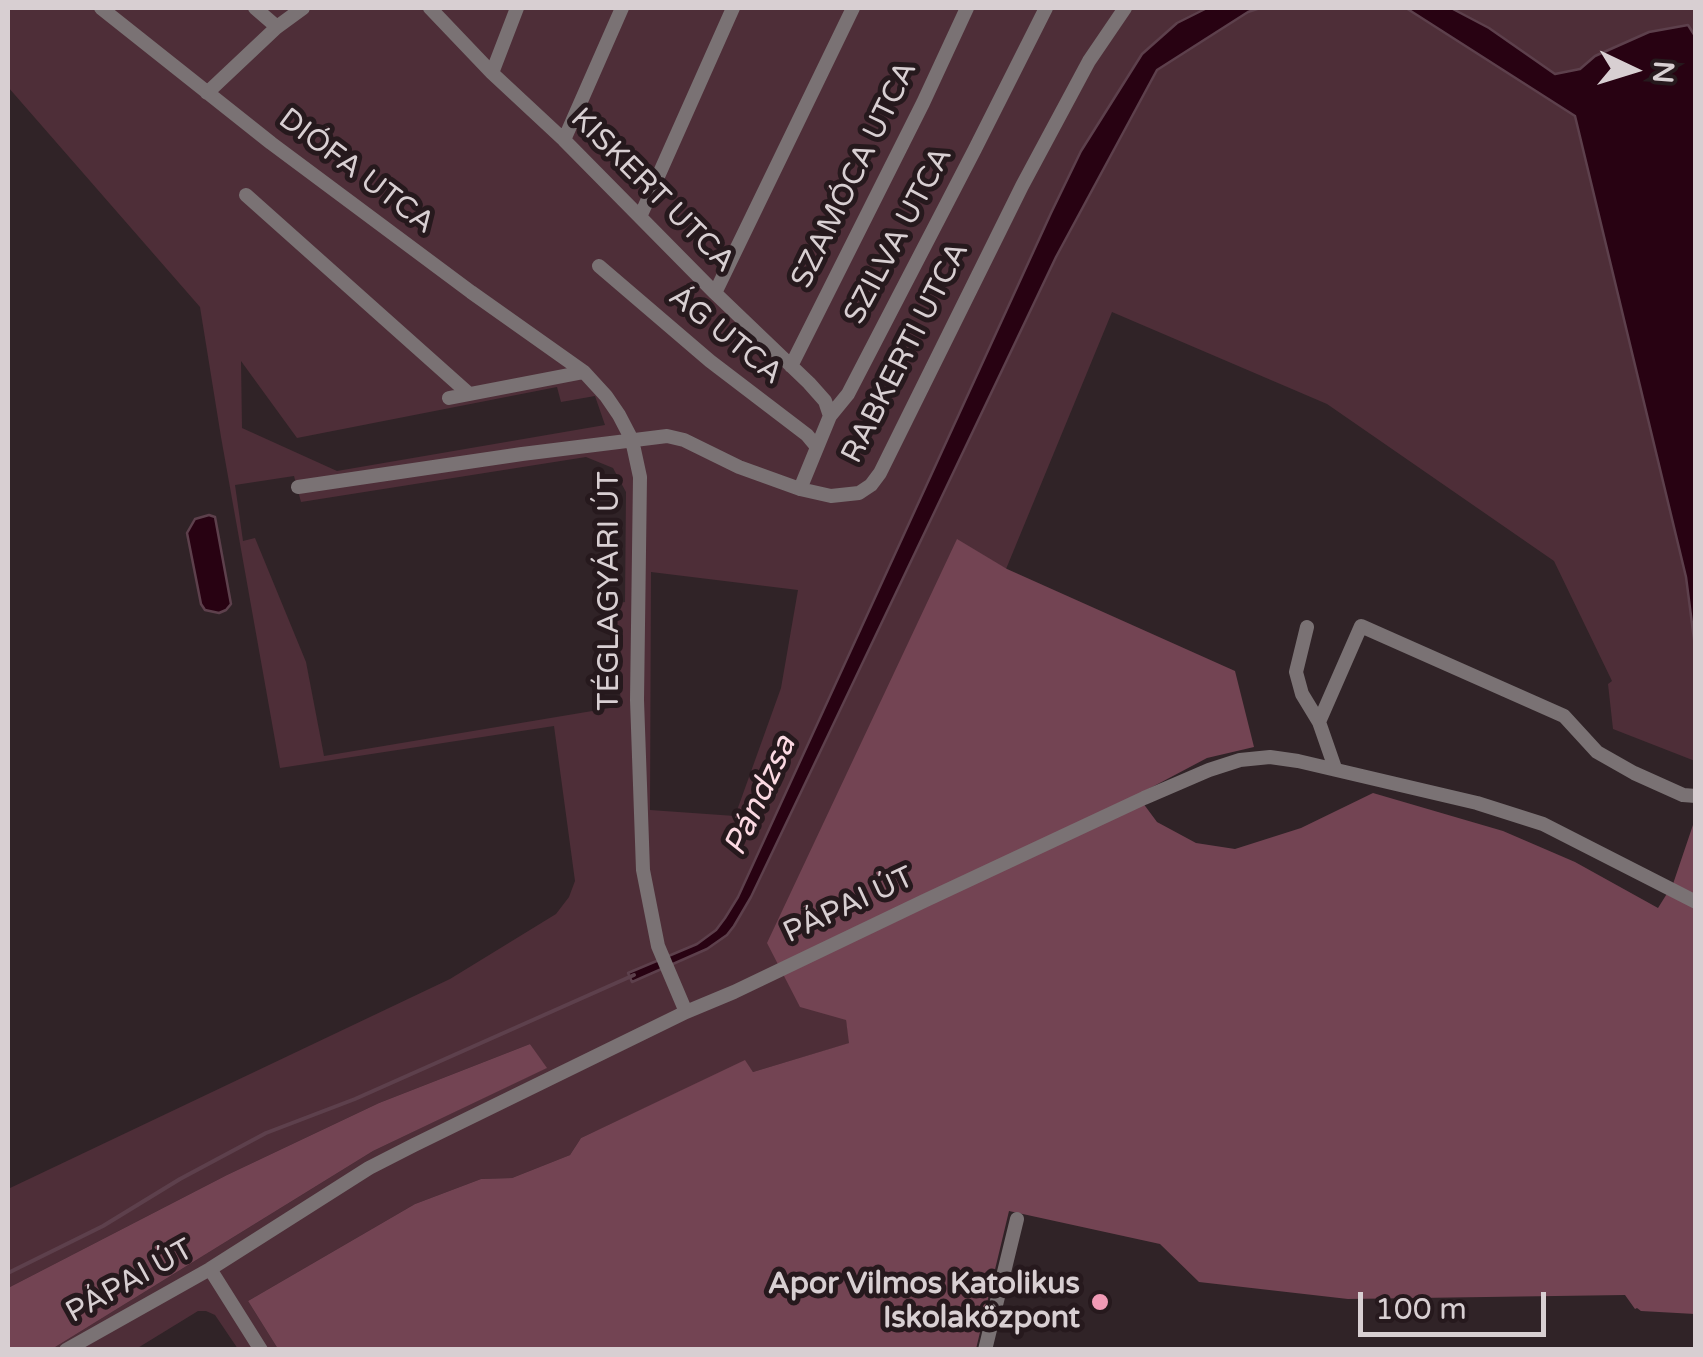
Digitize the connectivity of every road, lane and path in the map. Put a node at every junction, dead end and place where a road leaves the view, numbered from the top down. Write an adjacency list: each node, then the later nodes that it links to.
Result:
1 (102, 8): 14 (street, DIÓFA UTCA)
2 (254, 8): 12 (street)
3 (304, 8): 12 (street)
4 (430, 8): 13 (street, KISKERT UTCA)
5 (517, 8): 13 (street)
6 (622, 8): 15 (street)
7 (733, 8): 17 (street)
8 (853, 8): 19 (street)
9 (967, 8): 20 (street, SZAMÓCA UTCA)
10 (1046, 8): 24 (street, SZILVA UTCA)
11 (1125, 8): 28 (street, RABKERTI UTCA)
12 (278, 28): 14 (street)
13 (492, 73): 15 (street, KISKERT UTCA)
14 (207, 93): 21 (street, DIÓFA UTCA)
15 (564, 140): 17 (street, KISKERT UTCA)
16 (246, 195): 22 (street)
17 (640, 217): 19 (street, KISKERT UTCA)
18 (599, 266): 26 (street, ÁG UTCA)
19 (715, 293): 20 (street, KISKERT UTCA)
20 (791, 366): 24 (street, KISKERT UTCA)
21 (584, 372): 22 (street); 25 (street)
22 (468, 393): 23 (street)
23 (448, 398)
24 (830, 416): 26 (street, SZILVA UTCA)
25 (632, 440): 27 (street, TÉGLAGYÁRI ÚT); 28 (street, RABKERTI UTCA); 34 (street, TÉGLAGYÁRI ÚT)
26 (817, 447): 28 (street, SZILVA UTCA)
27 (298, 487)
28 (800, 488)
29 (1308, 627): 30 (street)
30 (1319, 722): 31 (street); 32 (street)
31 (1335, 768): 33 (street, PÁPAI ÚT); 34 (street, PÁPAI ÚT)
32 (1696, 796)
33 (1696, 902)
34 (686, 1012): 36 (street, PÁPAI ÚT)
35 (1017, 1219): 39 (street)
36 (210, 1269): 37 (street, PÁPAI ÚT); 38 (street)
37 (66, 1350)
38 (261, 1350)
39 (986, 1350)

